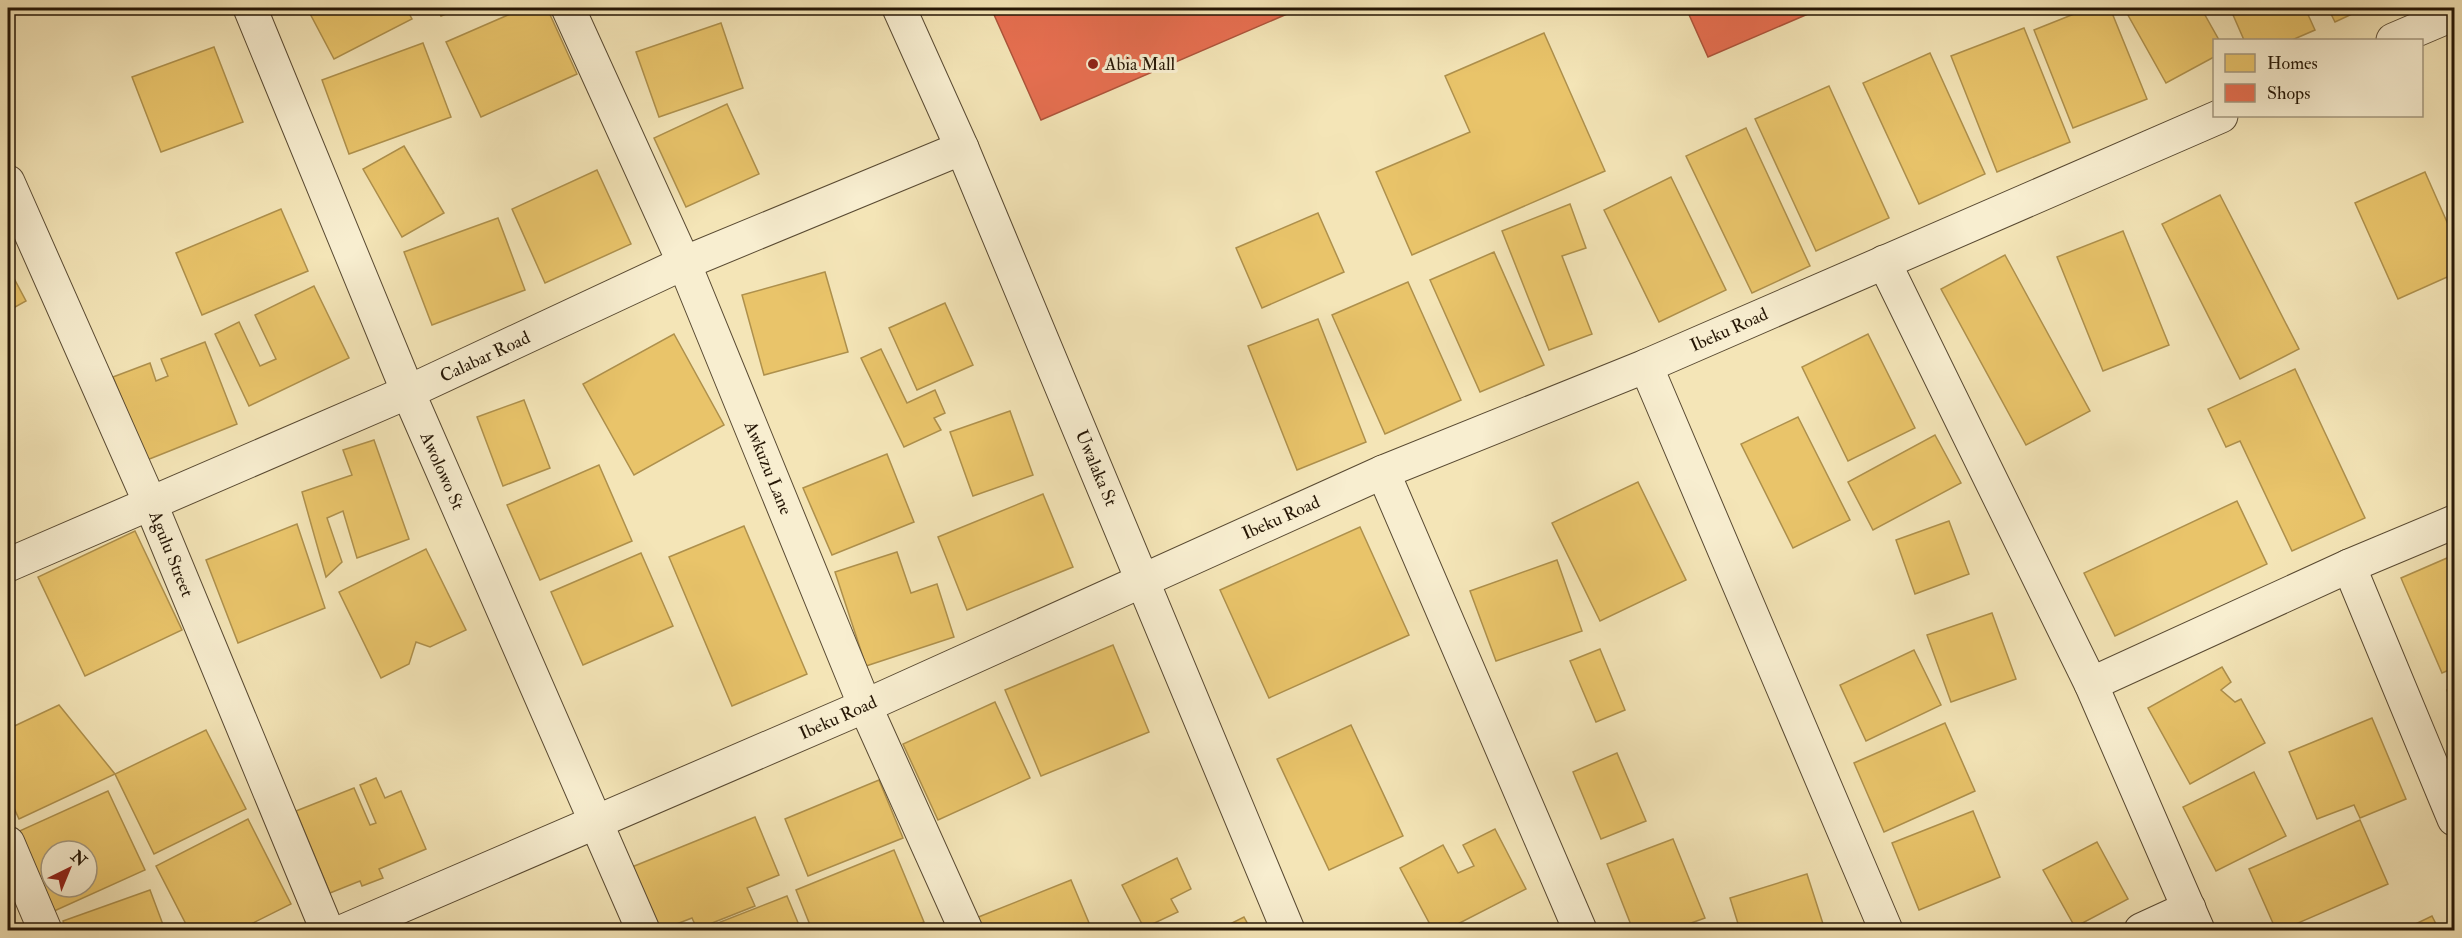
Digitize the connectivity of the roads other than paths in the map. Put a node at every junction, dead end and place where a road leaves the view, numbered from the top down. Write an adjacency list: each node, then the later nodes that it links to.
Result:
1 (250, 8): 12 (street, Awolowo St)
2 (568, 8): 10 (street, Awkuzu Lane)
3 (898, 8): 7 (street, Uwalaka St)
4 (2454, 14): 5 (street)
5 (2395, 39)
6 (2219, 117): 9 (street, Ibeku Road)
7 (962, 148): 10 (street, Calabar Road); 18 (street, Uwalaka St)
8 (8, 182): 14 (street, Agulu Street)
9 (1884, 262): 11 (street, Ibeku Road); 19 (street)
10 (684, 263): 12 (street, Calabar Road); 20 (street, Awkuzu Lane)
11 (1647, 366): 13 (street, Ibeku Road); 32 (street)
12 (408, 392): 14 (street, Calabar Road); 22 (street, Awolowo St)
13 (1383, 472): 18 (street, Ibeku Road); 31 (street)
14 (151, 505): 16 (street, Calabar Road); 26 (street, Agulu Street)
15 (2454, 522): 17 (street)
16 (8, 566)
17 (2349, 566): 19 (street); 21 (street)
18 (1142, 579): 20 (street, Ibeku Road); 30 (street, Uwalaka St)
19 (2091, 684): 24 (street)
20 (865, 706): 22 (street, Ibeku Road); 29 (street, Awkuzu Lane)
21 (2454, 819)
22 (595, 823): 27 (street, Ibeku Road); 28 (street, Awolowo St)
23 (8, 843): 25 (street)
24 (2194, 919): 33 (street)
25 (45, 930)
26 (327, 930)
27 (345, 930)
28 (643, 930)
29 (966, 930)
30 (1288, 930)
31 (1580, 930)
32 (1886, 930)
33 (2141, 930)

